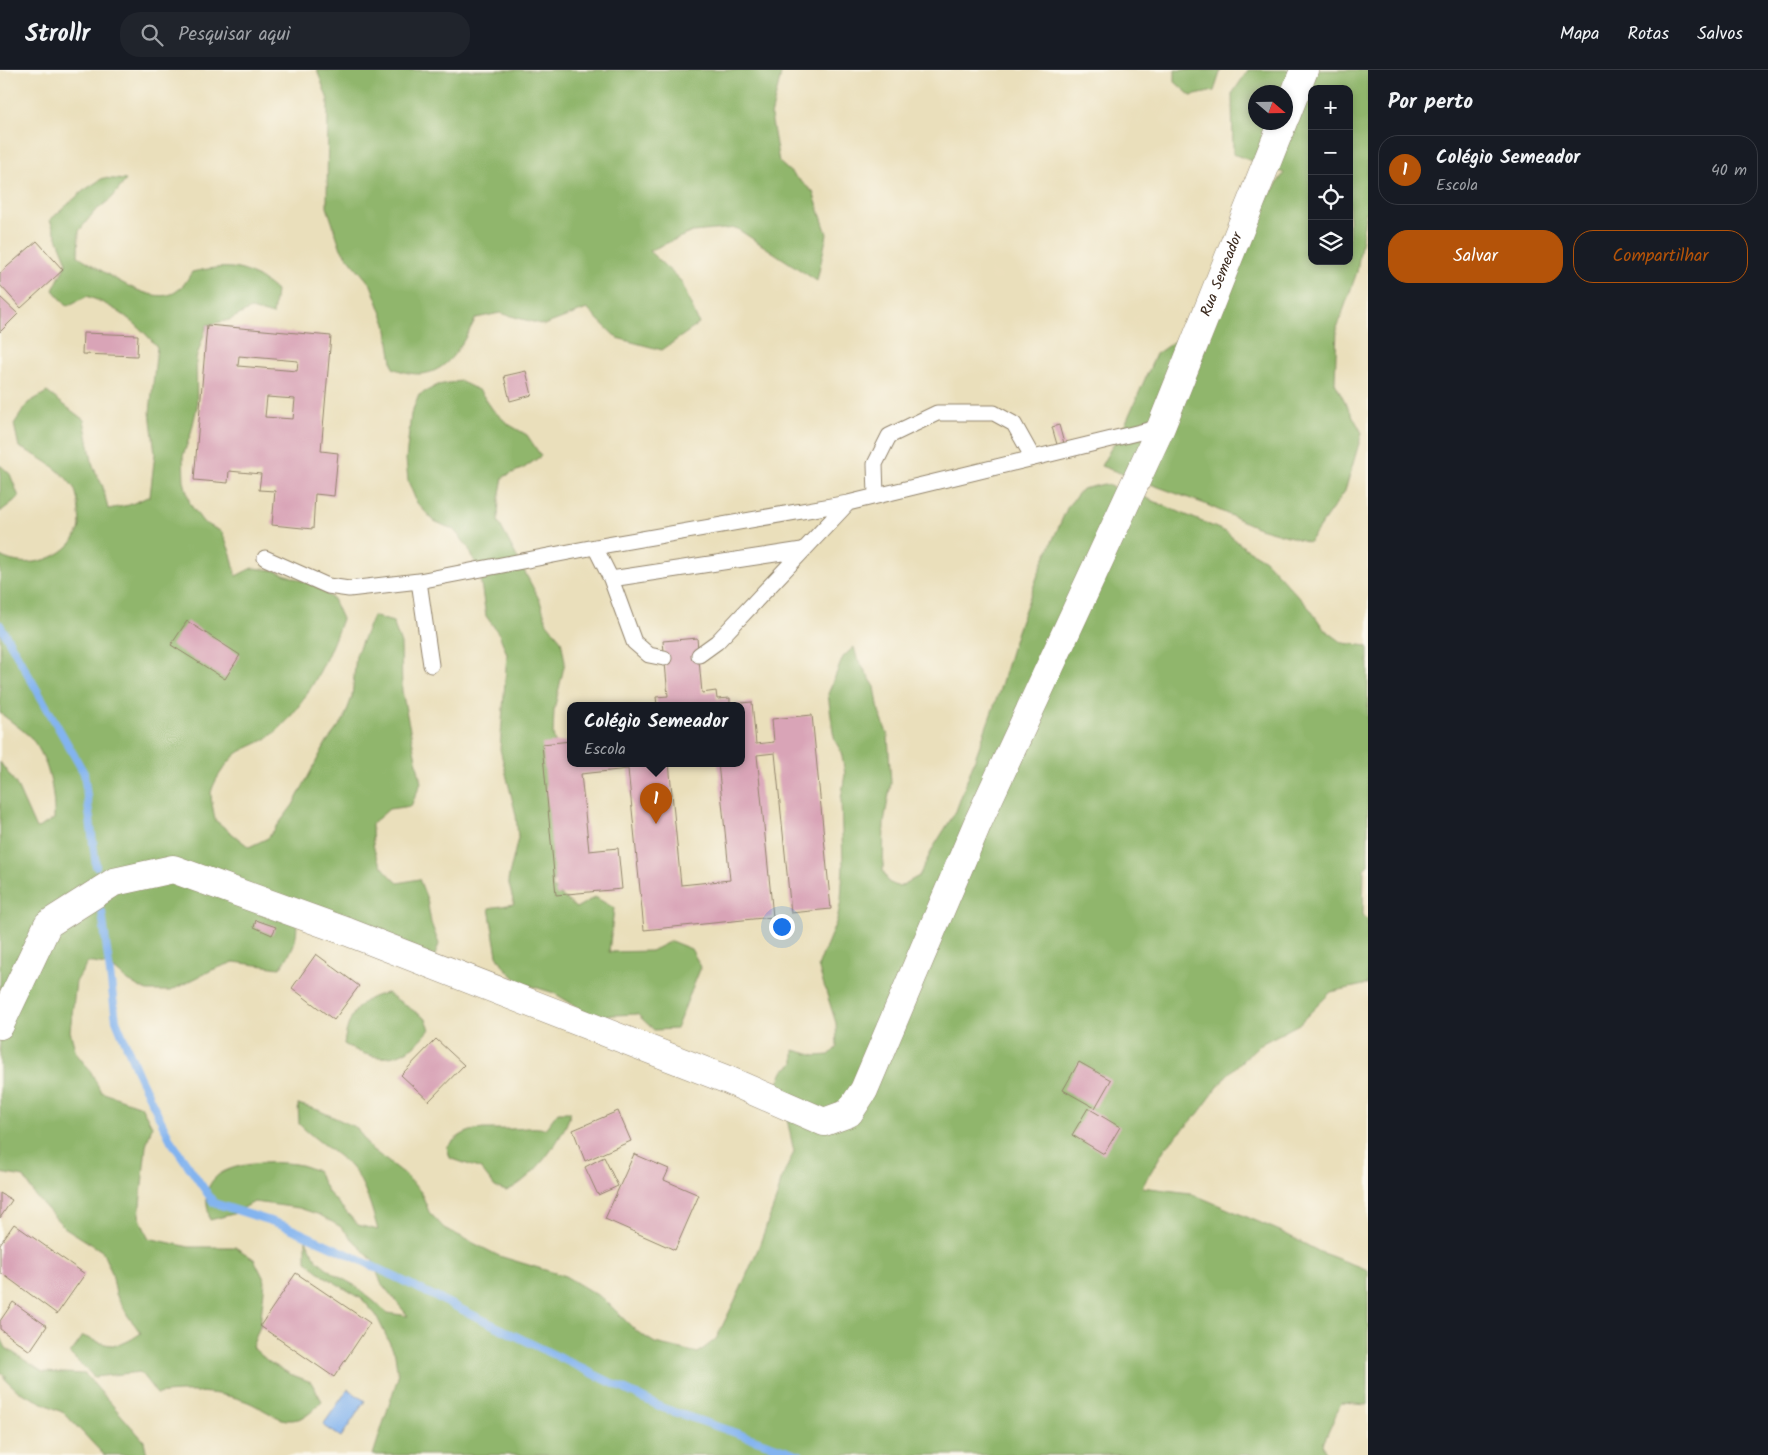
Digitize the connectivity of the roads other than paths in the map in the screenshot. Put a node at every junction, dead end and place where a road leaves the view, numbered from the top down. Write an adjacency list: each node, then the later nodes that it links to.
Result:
1 (1304, 70): 2 (street)
2 (1293, 98)
3 (1280, 130): 4 (street, Rua Semeador)
4 (1161, 427): 5 (lane); 16 (street, Rua Semeador)
5 (1032, 458): 6 (lane); 6 (lane)
6 (876, 496): 7 (lane)
7 (848, 503): 8 (lane); 9 (lane)
8 (595, 547): 11 (lane); 12 (lane)
9 (802, 550): 11 (lane); 13 (lane)
10 (265, 558): 12 (lane)
11 (611, 579): 14 (lane)
12 (419, 581): 15 (lane)
13 (699, 655)
14 (664, 658)
15 (431, 665)
16 (0, 1025)

